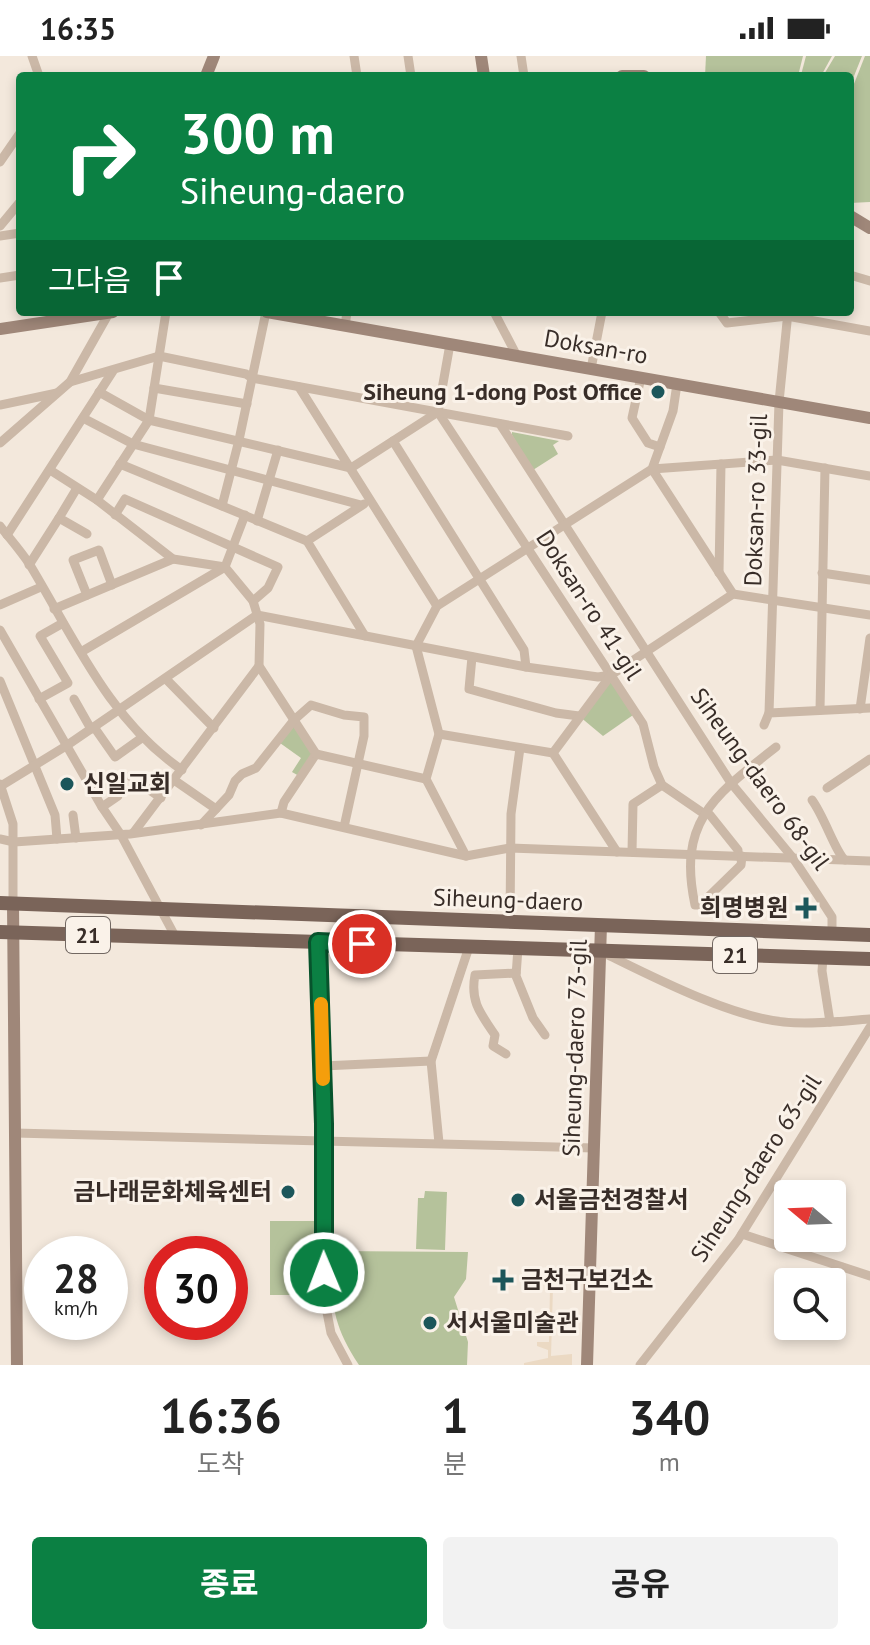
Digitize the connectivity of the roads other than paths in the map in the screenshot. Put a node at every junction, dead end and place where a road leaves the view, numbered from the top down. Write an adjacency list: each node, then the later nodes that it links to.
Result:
1 (16, 139): 2 (street)
2 (0, 162)
3 (16, 207): 4 (street)
4 (0, 226)
5 (68, 316): 17 (street)
6 (109, 316): 26 (street)
7 (165, 316): 20 (street)
8 (266, 316): 25 (street)
9 (312, 316): 16 (street, Doksan-ro)
10 (496, 316): 21 (street)
11 (601, 316): 22 (street)
12 (722, 316): 13 (street)
13 (768, 316)
14 (786, 316): 32 (street, Doksan-ro 33-gil)
15 (800, 316): 18 (street)
16 (346, 319): 19 (street, Doksan-ro)
17 (0, 329)
18 (870, 331)
19 (450, 344): 21 (street, Doksan-ro); 35 (street)
20 (159, 356): 23 (street); 25 (street); 29 (street)
21 (517, 356): 22 (street, Doksan-ro)
22 (591, 369): 24 (street, Doksan-ro)
23 (113, 371): 26 (street); 30 (street)
24 (641, 377): 27 (street, Doksan-ro); 45 (street)
25 (252, 378): 28 (street); 33 (street)
26 (70, 382): 31 (street)
27 (677, 384): 32 (street, Doksan-ro); 45 (street)
28 (299, 387): 35 (street); 50 (street)
29 (154, 388): 33 (street); 38 (street)
30 (99, 392): 36 (street); 38 (street)
31 (57, 393): 34 (street); 43 (street)
32 (779, 402): 37 (street, Doksan-ro); 47 (street, Doksan-ro 33-gil)
33 (247, 404): 41 (street)
34 (0, 405)
35 (438, 412): 39 (street); 42 (street); 72 (street, Doksan-ro 41-gil)
36 (83, 418): 44 (street); 53 (street)
37 (870, 418)
38 (149, 420): 41 (street); 44 (street)
39 (500, 424): 40 (street); 66 (street, Siheung-daero 68-gil)
40 (568, 436)
41 (239, 440): 46 (street); 54 (street)
42 (393, 441): 50 (street); 78 (street)
43 (0, 443)
44 (133, 444): 48 (street); 54 (street)
45 (660, 447): 52 (street)
46 (278, 450): 50 (street); 56 (street)
47 (777, 460): 49 (street); 51 (street); 84 (street, Doksan-ro 33-gil)
48 (120, 464): 58 (street); 61 (street)
49 (721, 464): 52 (street); 76 (street)
50 (351, 468): 59 (street)
51 (825, 468): 55 (street); 77 (street)
52 (652, 469): 66 (street); 76 (street)
53 (50, 470): 57 (street); 69 (street)
54 (231, 470): 56 (street); 61 (street)
55 (870, 476)
56 (268, 480): 60 (street); 65 (street)
57 (77, 488): 58 (street); 64 (street)
58 (97, 500): 62 (street)
59 (371, 500): 60 (street); 87 (street)
60 (361, 505): 70 (street)
61 (222, 506): 63 (street)
62 (115, 515): 71 (street); 73 (street)
63 (245, 515): 65 (street); 71 (street)
64 (59, 518): 68 (street); 74 (street)
65 (257, 521): 70 (street)
66 (563, 525): 72 (street); 98 (street, Siheung-daero 68-gil)
67 (0, 526): 69 (street)
68 (87, 534)
69 (7, 535): 74 (street)
70 (307, 541): 94 (street)
71 (234, 546): 75 (street); 85 (street)
72 (527, 548): 78 (street); 103 (street, Doksan-ro 41-gil)
73 (173, 559): 75 (street); 80 (street)
74 (29, 565): 81 (street)
75 (225, 567): 85 (street); 97 (street)
76 (719, 573): 82 (street)
77 (822, 573): 79 (street); 88 (street)
78 (481, 578): 87 (street); 102 (street)
79 (870, 580)
80 (112, 585): 83 (street); 83 (street)
81 (41, 587): 86 (street); 89 (street)
82 (733, 594): 84 (street, Doksan-ro 33-gil); 98 (street, Doksan-ro 33-gil)
83 (87, 595): 89 (street)
84 (772, 600): 88 (street); 111 (street, Doksan-ro 33-gil)
85 (253, 601): 90 (street)
86 (0, 605)
87 (437, 606): 96 (street)
88 (822, 607): 91 (street); 109 (street)
89 (54, 609): 92 (street)
90 (257, 615): 94 (street); 101 (street); 104 (street)
91 (870, 615)
92 (63, 623): 97 (street); 106 (street)
93 (0, 630): 106 (street)
94 (365, 636): 96 (street)
95 (870, 638): 100 (street)
96 (416, 646): 99 (street); 117 (street)
97 (81, 652): 110 (street)
98 (645, 652): 103 (street); 131 (street, Siheung-daero 68-gil)
99 (472, 657): 102 (street); 112 (street)
100 (868, 665): 108 (street)
101 (259, 666): 113 (street); 116 (street)
102 (526, 667): 103 (street)
103 (611, 675): 112 (street); 133 (street, Doksan-ro 41-gil)
104 (166, 679): 110 (street); 116 (street)
105 (0, 681): 126 (street)
106 (39, 699): 119 (street)
107 (74, 699): 115 (street)
108 (865, 708): 109 (street)
109 (820, 710): 111 (street)
110 (118, 711): 115 (street); 118 (street)
111 (769, 713): 114 (street)
112 (579, 716): 122 (street)
113 (294, 720): 123 (street); 125 (street); 139 (street)
114 (764, 725)
115 (93, 728): 118 (street); 119 (street)
116 (214, 728): 127 (street)
117 (439, 734): 121 (street); 129 (street)
118 (143, 737): 127 (street)
119 (66, 745): 126 (street); 138 (street)
120 (776, 747): 131 (street)
121 (520, 748): 122 (street); 150 (street)
122 (553, 753): 151 (street)
123 (316, 754): 125 (street); 140 (street)
124 (870, 759): 134 (street)
125 (359, 763): 129 (street); 144 (street)
126 (36, 764): 132 (street); 148 (street)
127 (182, 770): 130 (street)
128 (130, 776): 136 (street)
129 (426, 779): 154 (street)
130 (174, 780): 136 (street); 139 (street)
131 (731, 783): 141 (street); 156 (street, Siheung-daero 68-gil)
132 (0, 785): 149 (street)
133 (662, 785): 141 (street); 152 (street)
134 (827, 788)
135 (118, 796): 138 (street)
136 (161, 798): 145 (street)
137 (812, 800): 157 (street)
138 (102, 807): 145 (street)
139 (216, 809): 143 (street)
140 (281, 813): 143 (street); 144 (street)
141 (703, 813): 153 (street); 155 (street)
142 (73, 815): 146 (street)
143 (201, 825): 145 (street)
144 (344, 827): 154 (street)
145 (126, 834): 146 (street); 160 (street)
146 (76, 838): 148 (street)
147 (0, 839): 149 (street)
148 (57, 839): 149 (street)
149 (14, 842): 159 (street)
150 (510, 848): 151 (street); 154 (street); 161 (street)
151 (617, 852): 152 (street)
152 (632, 852): 153 (street)
153 (691, 855): 155 (street); 155 (street)
154 (466, 856)
155 (740, 856): 156 (street)
156 (793, 858): 157 (street); 164 (street, Siheung-daero 68-gil)
157 (845, 860): 158 (street)
158 (870, 861)
159 (7, 904): 160 (main road, Siheung-daero / 21); 163 (street)
160 (162, 909): 161 (main road, Siheung-daero / 21); 166 (street)
161 (510, 921): 162 (main road, Siheung-daero / 21)
162 (601, 925): 164 (main road, Siheung-daero / 21); 170 (street, Siheung-daero 73-gil)
163 (7, 932): 166 (main road, Siheung-daero / 21); 181 (street)
164 (832, 933): 165 (main road, Siheung-daero / 21)
165 (870, 935)
166 (176, 938): 167 (main road, Siheung-daero / 21)
167 (318, 942): 168 (main road, Siheung-daero / 21); 180 (street)
168 (469, 947): 169 (main road, Siheung-daero / 21); 179 (street)
169 (518, 948): 170 (main road, Siheung-daero / 21); 173 (street)
170 (600, 950): 171 (main road, Siheung-daero / 21); 175 (street); 184 (street, Siheung-daero 73-gil)
171 (823, 958): 172 (main road, Siheung-daero / 21); 175 (street)
172 (870, 959)
173 (516, 973): 177 (street); 178 (street)
174 (870, 1019): 175 (street)
175 (830, 1022)
176 (870, 1027): 185 (street, Siheung-daero 63-gil)
177 (545, 1035)
178 (506, 1054)
179 (431, 1061): 180 (street); 183 (street)
180 (323, 1066): 182 (street)
181 (15, 1133): 182 (street); 187 (street)
182 (324, 1140): 183 (street); 188 (street)
183 (439, 1143): 184 (street)
184 (594, 1148): 189 (street, Siheung-daero 73-gil)
185 (742, 1234): 186 (street); 190 (street, Siheung-daero 63-gil)
186 (870, 1276)
187 (17, 1365)
188 (348, 1365)
189 (587, 1365)
190 (640, 1365)

